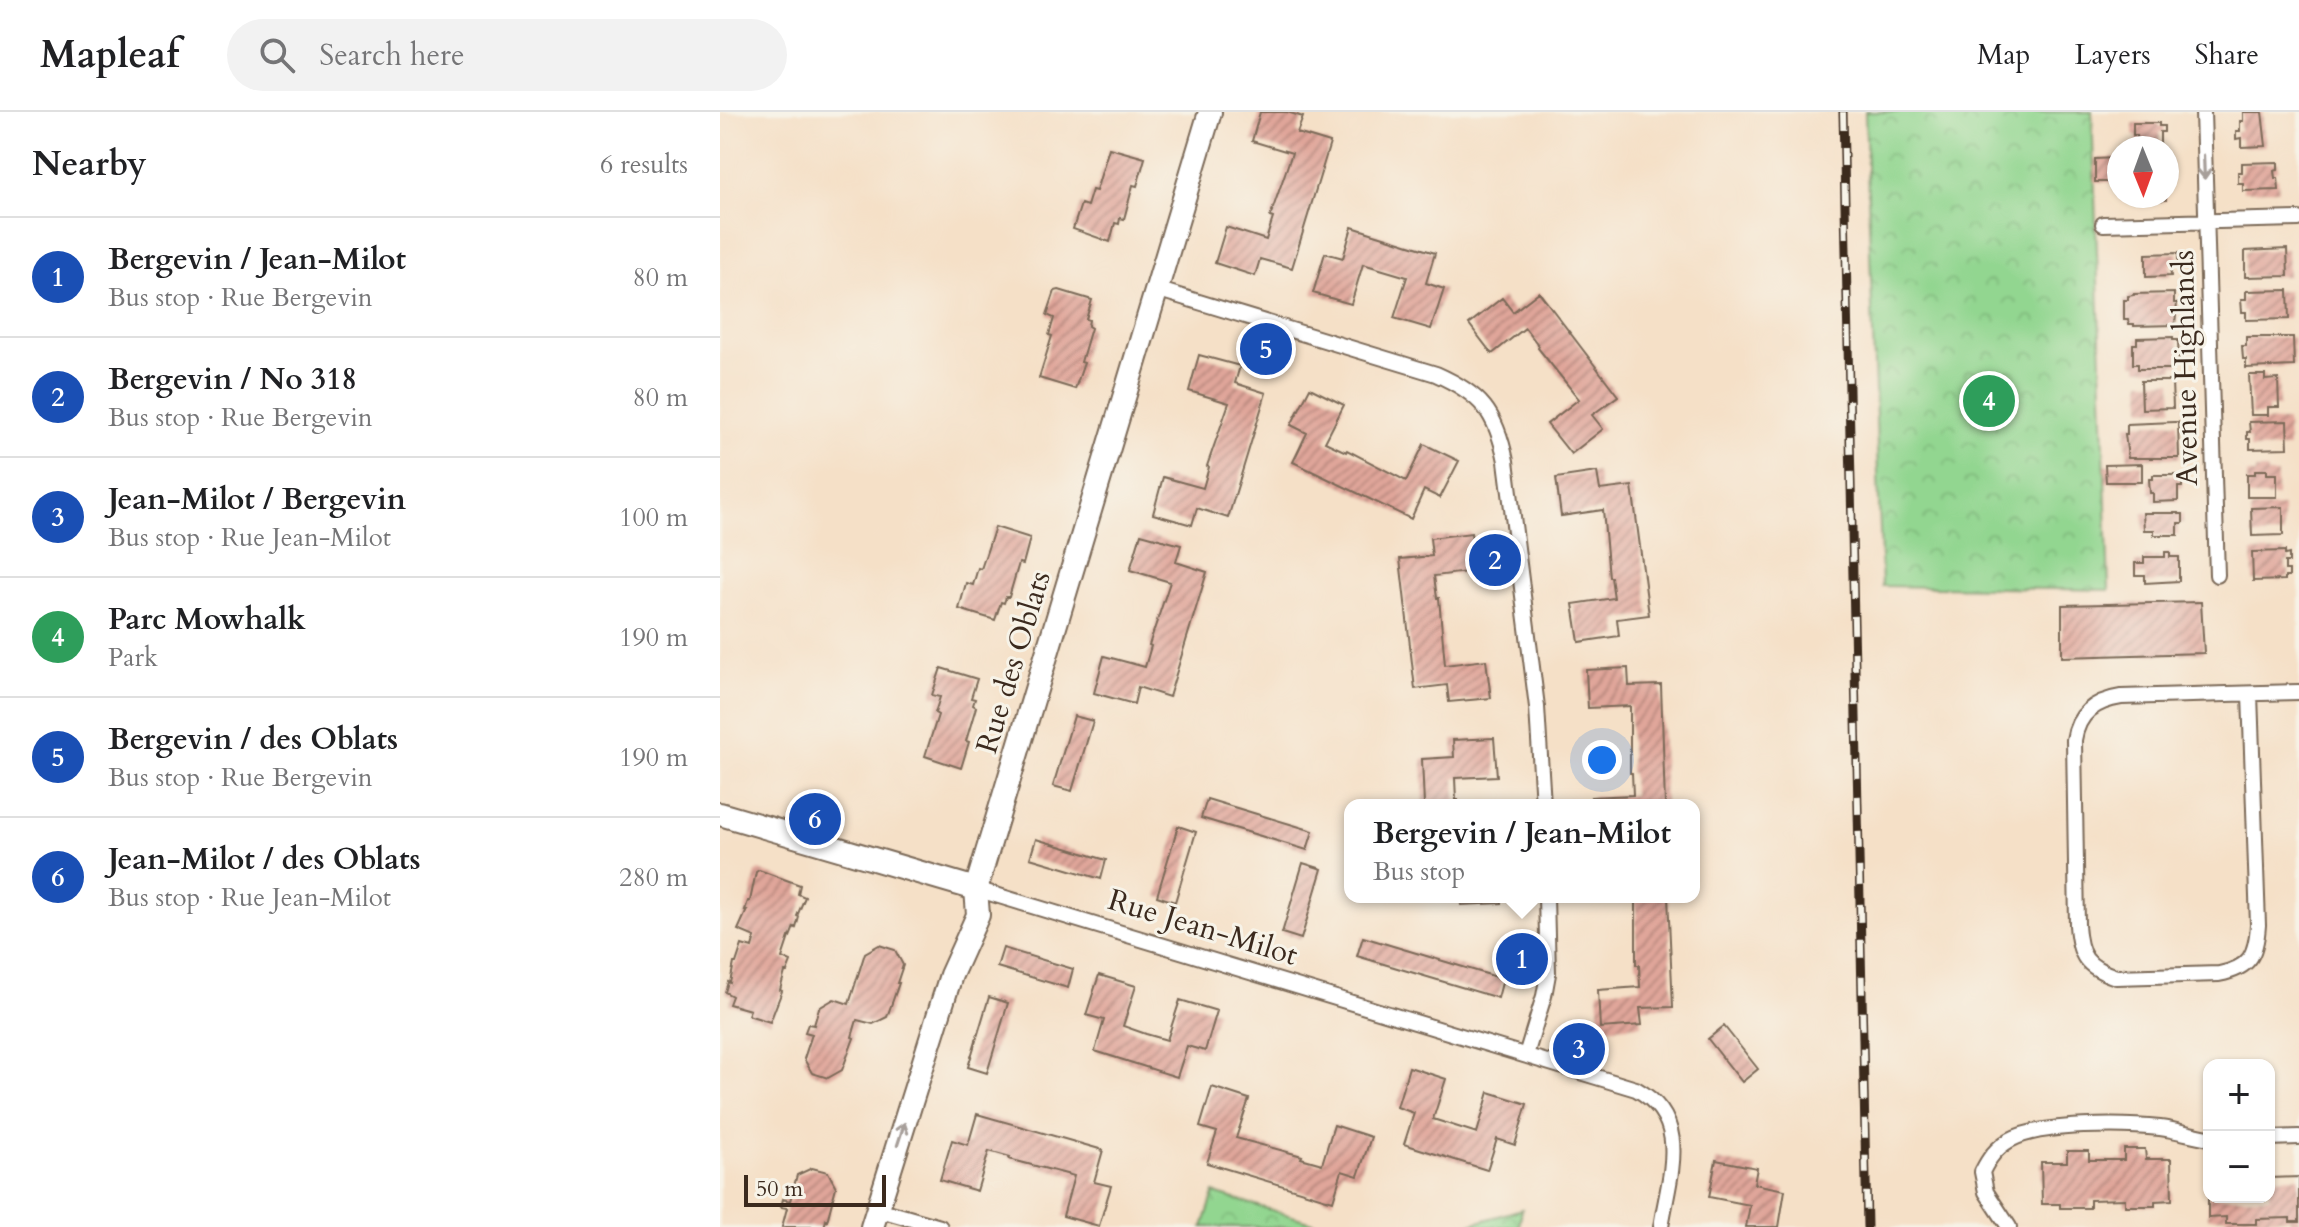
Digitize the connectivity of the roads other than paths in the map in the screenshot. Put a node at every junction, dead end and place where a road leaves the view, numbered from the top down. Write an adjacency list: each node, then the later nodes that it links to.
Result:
1 (1210, 112): 6 (street, Rue des Oblats)
2 (2203, 112): 4 (street, Avenue Highlands, one-way to 4)
3 (2299, 219): 4 (street)
4 (2207, 221): 5 (street); 7 (street, Avenue Highlands)
5 (2103, 224)
6 (1156, 289): 10 (street); 12 (street, Rue des Oblats)
7 (2217, 575)
8 (2299, 692): 9 (street)
9 (2250, 694): 9 (street)
10 (1543, 799)
11 (720, 814): 12 (street, Rue Jean-Milot)
12 (976, 889): 14 (street, Rue Jean-Milot); 18 (street, Rue des Oblats, one-way to 12)
13 (1546, 903): 14 (street)
14 (1526, 1055): 20 (street, Rue Jean-Milot)
15 (2203, 1137): 21 (street)
16 (2299, 1137): 17 (street)
17 (2275, 1138)
18 (875, 1218): 19 (street)
19 (940, 1227)
20 (1661, 1227)
21 (2009, 1227)

